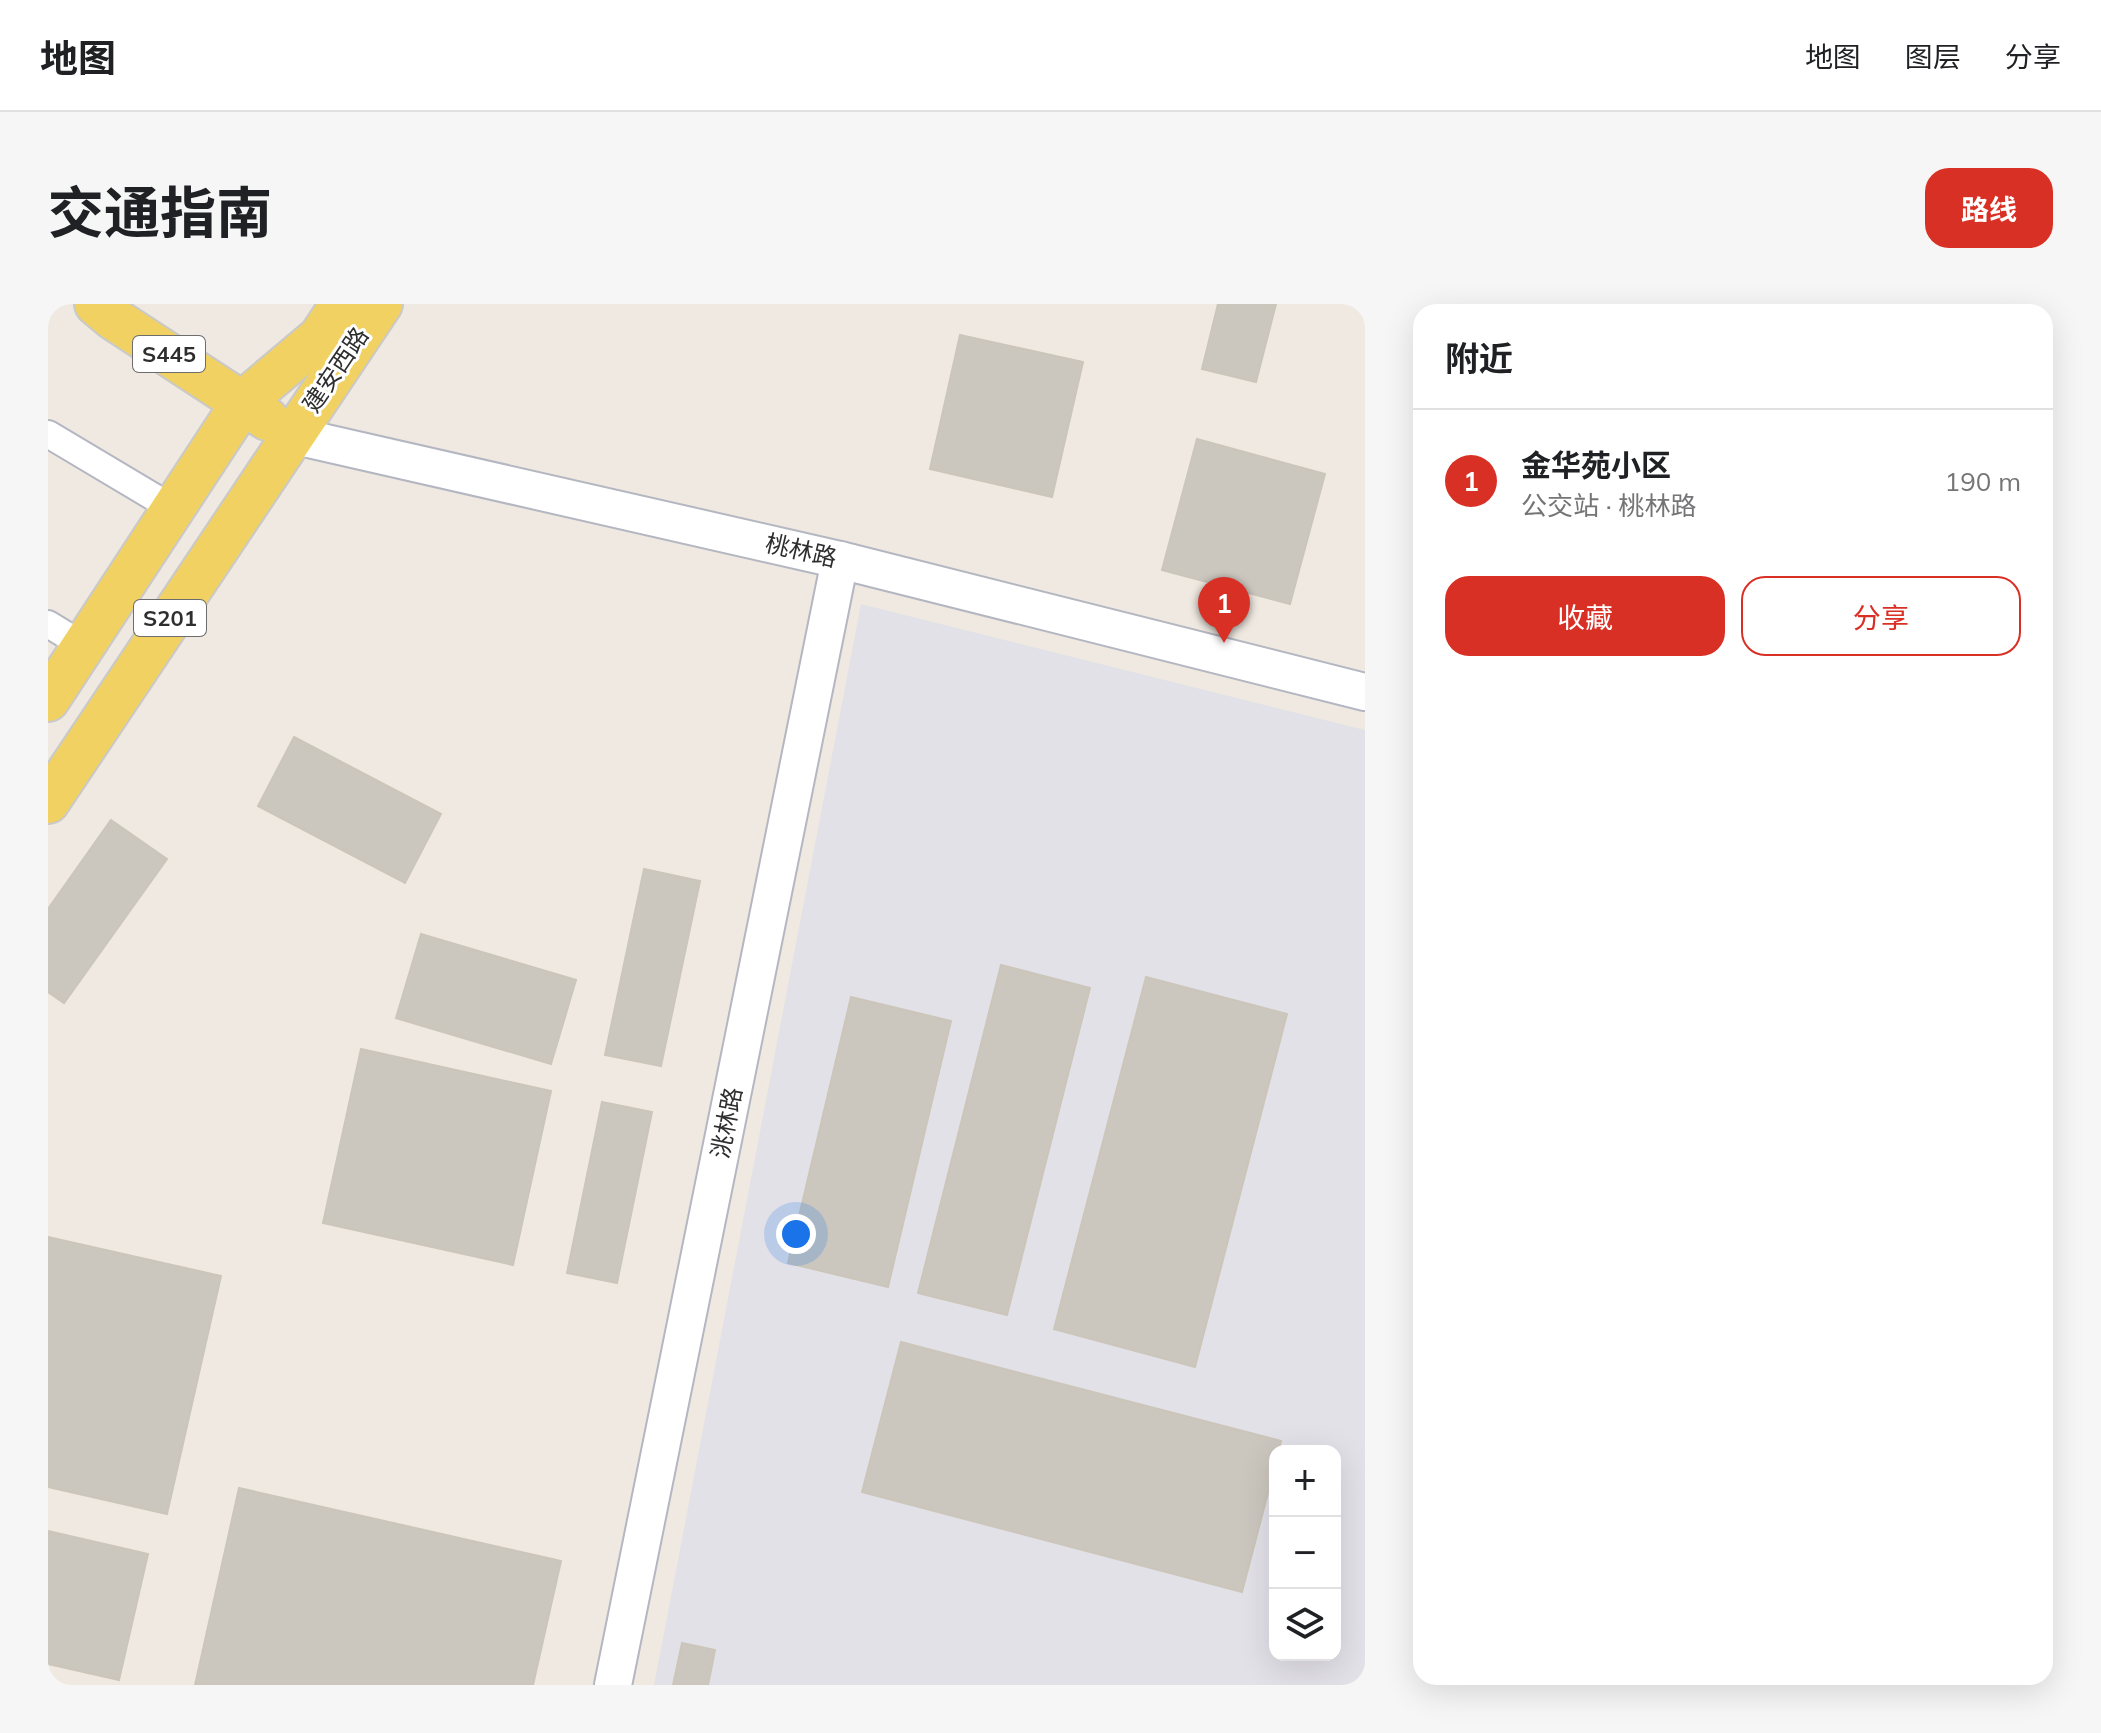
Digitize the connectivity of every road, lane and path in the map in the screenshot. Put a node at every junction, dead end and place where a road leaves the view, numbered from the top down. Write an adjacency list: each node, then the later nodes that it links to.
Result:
1 (96, 304): 5 (main road, S445)
2 (137, 304): 5 (main road, S445)
3 (342, 304): 5 (main road, 建安西路 / S201)
4 (381, 304): 7 (main road, 建安西路 / S201)
5 (243, 402): 7 (main road, 桃林路); 8 (main road, S201)
6 (48, 434): 8 (street)
7 (291, 435): 9 (street, 桃林路); 14 (main road, S201)
8 (172, 508): 11 (main road, S201)
9 (840, 560): 12 (street, 桃林路); 15 (street, 洮林路)
10 (48, 624): 11 (street)
11 (84, 646): 13 (main road, S201)
12 (1365, 692)
13 (48, 700)
14 (48, 802)
15 (613, 1685)

